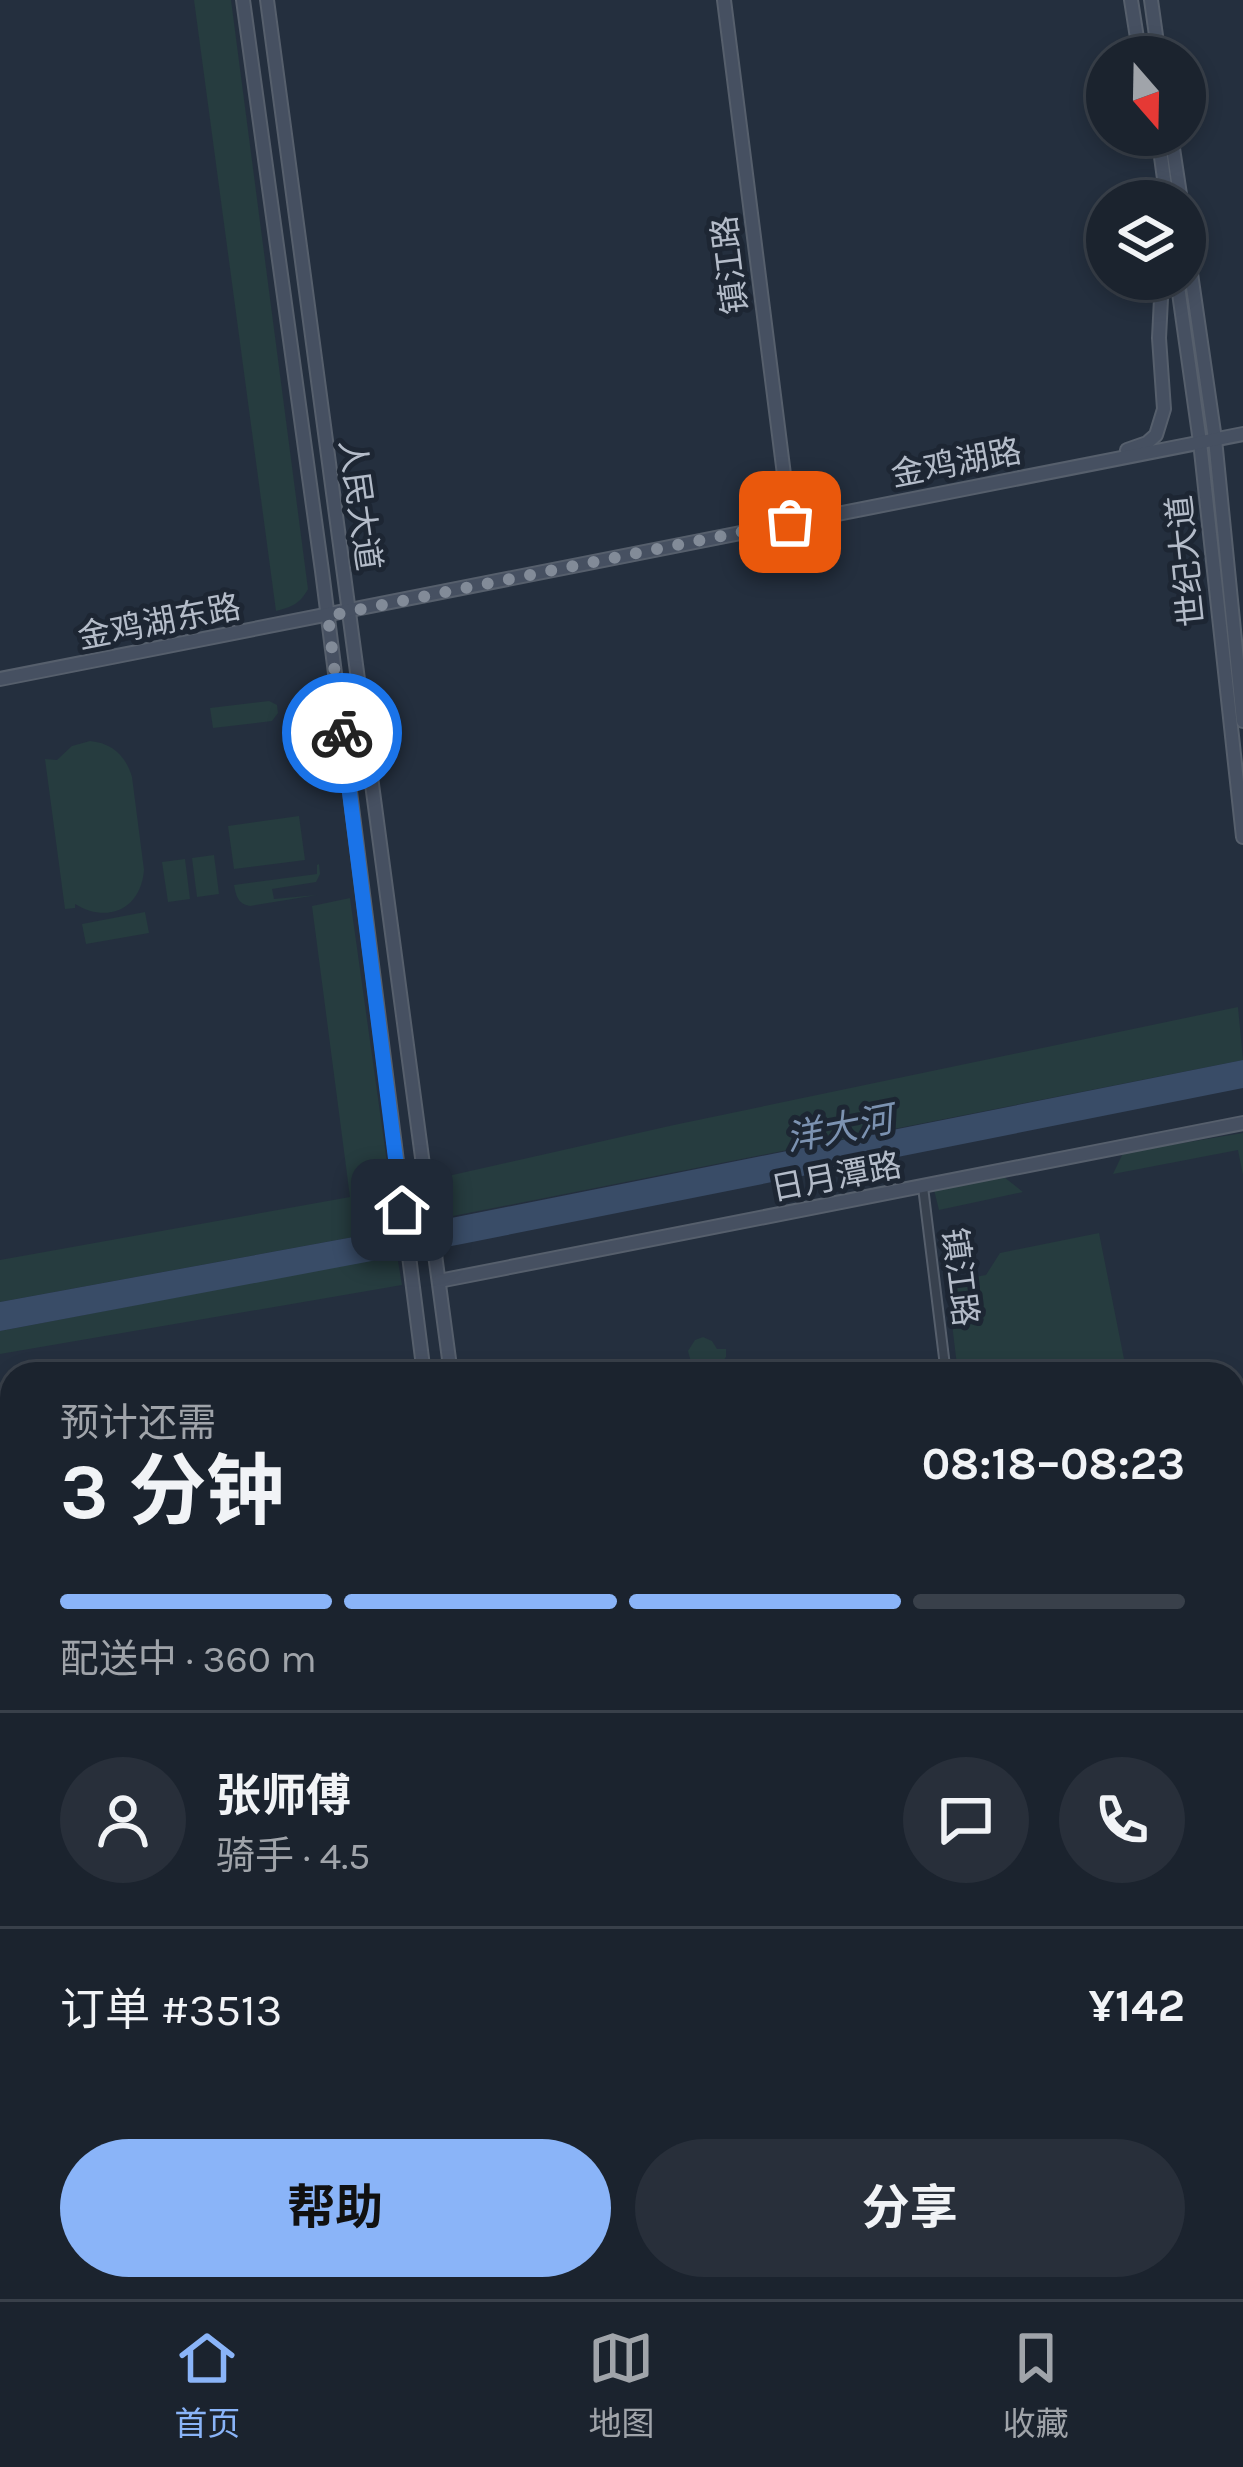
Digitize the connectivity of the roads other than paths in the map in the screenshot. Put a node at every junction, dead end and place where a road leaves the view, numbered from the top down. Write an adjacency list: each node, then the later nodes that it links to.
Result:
1 (243, 0): 16 (street, 人民大道)
2 (267, 0): 15 (street, 人民大道)
3 (724, 0): 14 (street, 镇江路)
4 (1131, 0): 6 (street)
5 (1151, 0): 7 (street)
6 (1137, 36)
7 (1157, 36)
8 (1161, 300): 13 (street)
9 (1182, 300): 12 (street, 世纪大道)
10 (1192, 300): 12 (street, 世纪大道)
11 (1243, 434): 12 (street, 金鸡湖路)
12 (1207, 441): 13 (street, 金鸡湖路); 22 (street, 世纪大道); 23 (street, 世纪大道)
13 (1092, 463): 14 (street, 金鸡湖路)
14 (790, 522): 17 (street, 金鸡湖路)
15 (338, 538): 16 (street); 17 (street, 人民大道)
16 (318, 541): 18 (street, 人民大道)
17 (348, 612): 18 (street, 金鸡湖路); 19 (street, 人民大道)
18 (328, 616): 20 (street, 金鸡湖东路); 21 (street, 人民大道)
19 (356, 676): 21 (street); 26 (street, 人民大道)
20 (0, 679)
21 (336, 681): 27 (street, 人民大道)
22 (1243, 721)
23 (1243, 837)
24 (1243, 1123): 25 (street, 日月潭路)
25 (923, 1187): 26 (street, 日月潭路); 29 (street, 镇江路)
26 (439, 1281): 28 (street, 人民大道)
27 (422, 1362)
28 (449, 1362)
29 (945, 1362)

